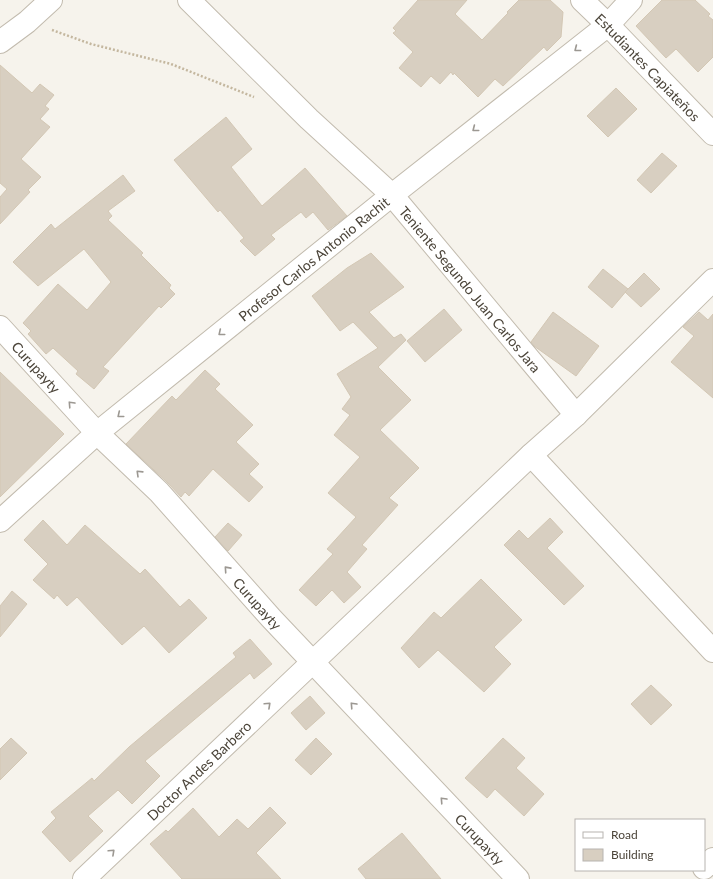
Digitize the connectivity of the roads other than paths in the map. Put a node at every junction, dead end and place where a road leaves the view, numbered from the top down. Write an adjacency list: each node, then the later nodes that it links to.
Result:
1 (51, 0): 6 (street)
2 (189, 0): 8 (street, Teniente Segundo Juan Carlos Jara)
3 (582, 0): 5 (street, Estudiantes Capiateños)
4 (631, 0): 5 (street, Profesor Carlos Antonio Rachit)
5 (608, 25): 7 (street, Estudiantes Capiateños); 8 (street, Profesor Carlos Antonio Rachit, one-way to 8)
6 (0, 42)
7 (713, 134)
8 (392, 195): 11 (street, Teniente Segundo Juan Carlos Jara); 12 (street, Profesor Carlos Antonio Rachit, one-way to 12)
9 (713, 280): 11 (street, Doctor Andes Barbero)
10 (0, 327): 12 (street, Curupayty, one-way to 10)
11 (576, 415): 13 (street, Doctor Andes Barbero)
12 (97, 433): 14 (street, Profesor Carlos Antonio Rachit); 16 (street, Curupayty, one-way to 12)
13 (531, 454): 15 (street); 16 (street, Doctor Andes Barbero)
14 (0, 521)
15 (713, 651)
16 (313, 662): 20 (street, Doctor Andes Barbero, one-way to 16); 21 (street, Curupayty, one-way to 16)
17 (713, 859): 18 (street)
18 (705, 867)
19 (701, 871): 22 (street)
20 (84, 879)
21 (518, 879)
22 (693, 879)

